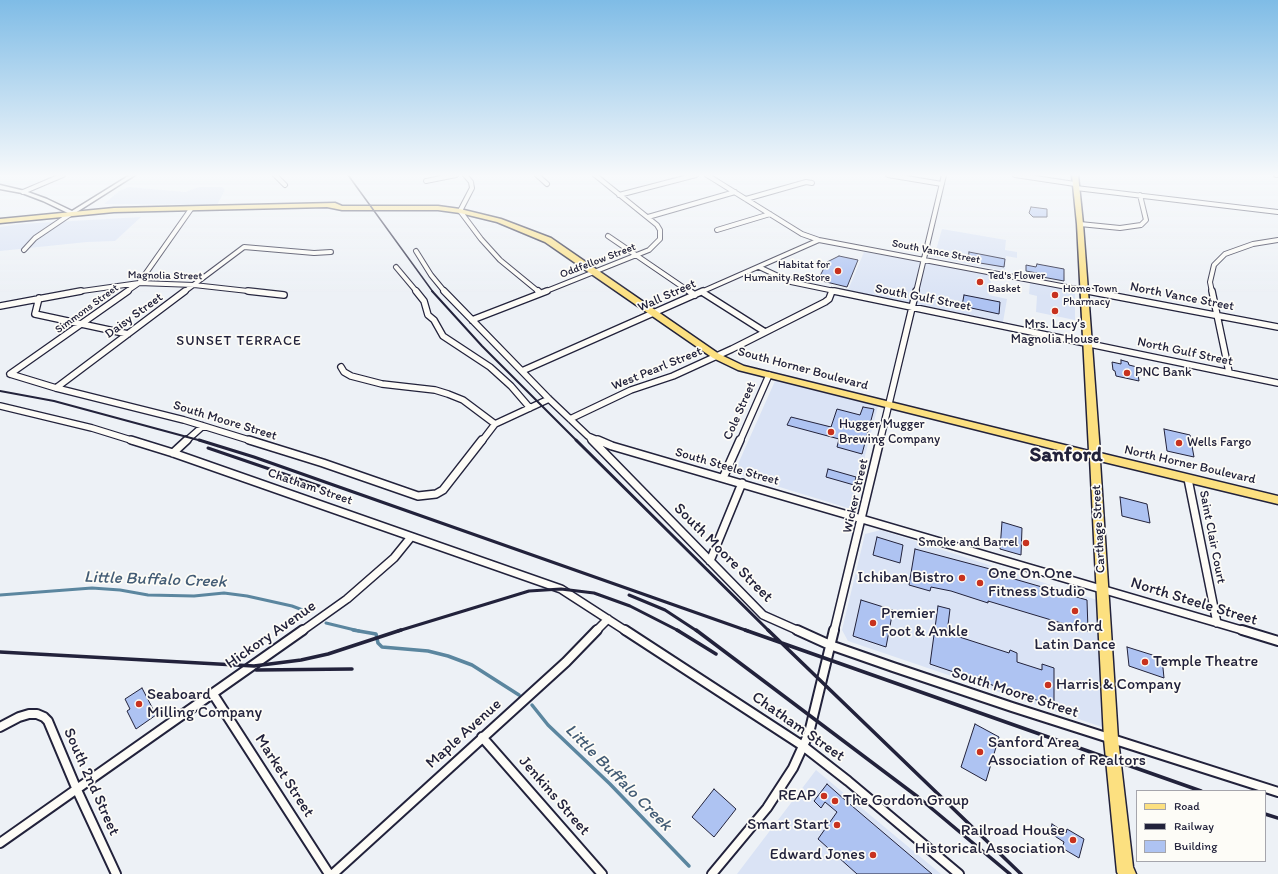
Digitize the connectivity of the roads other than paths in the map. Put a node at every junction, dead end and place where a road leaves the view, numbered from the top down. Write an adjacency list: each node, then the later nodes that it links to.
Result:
1 (47, 216): 13 (main road, South Horner Boulevard)
2 (68, 216): 19 (street)
3 (186, 216): 27 (street, Simmons Street)
4 (464, 216): 32 (street)
5 (481, 216): 26 (main road, South Horner Boulevard)
6 (652, 216): 12 (street)
7 (764, 216): 15 (street)
8 (773, 216): 17 (street, South Vance Street)
9 (934, 216): 23 (street, Wicker Street)
10 (1079, 216): 14 (main road, Carthage Street)
11 (1145, 216): 14 (street)
12 (648, 217): 22 (street, Oddfellow Street)
13 (0, 221)
14 (1080, 224): 29 (main road, Carthage Street)
15 (717, 230)
16 (608, 236): 22 (street)
17 (819, 240): 23 (street, South Vance Street); 25 (street, Wall Street)
18 (1278, 240): 39 (street)
19 (24, 250)
20 (416, 251): 40 (street, South Steele Street)
21 (331, 252): 28 (street, Daisy Street)
22 (637, 255): 26 (street, Oddfellow Street); 34 (street)
23 (923, 259): 29 (street, South Vance Street); 37 (street, Wicker Street)
24 (396, 267): 57 (street)
25 (758, 267): 30 (street, South Gulf Street); 31 (street, Wall Street)
26 (595, 272): 32 (street, Oddfellow Street); 38 (main road, South Horner Boulevard)
27 (139, 283): 28 (street, Magnolia Street); 35 (street, Magnolia Street); 41 (street, Simmons Street)
28 (194, 285): 33 (street, Magnolia Street); 44 (street, Daisy Street)
29 (1083, 289): 39 (street, North Vance Street); 45 (main road, Carthage Street)
30 (832, 291): 37 (street, South Gulf Street); 43 (street, West Pearl Street)
31 (702, 292): 34 (street, Wall Street); 43 (street)
32 (540, 293): 40 (street, Oddfellow Street)
33 (284, 295)
34 (695, 295): 38 (street, Wall Street)
35 (39, 298): 36 (street, Magnolia Street); 41 (street)
36 (0, 306)
37 (911, 306): 45 (street, South Gulf Street); 55 (street, Wicker Street)
38 (654, 313): 46 (main road, South Horner Boulevard); 48 (street, Wall Street)
39 (1218, 315): 42 (street, North Vance Street); 49 (street)
40 (472, 320): 48 (street, South Steele Street)
41 (82, 325): 44 (street); 50 (street, Simmons Street)
42 (1278, 327)
43 (765, 332): 46 (street, West Pearl Street)
44 (128, 334): 53 (street, Daisy Street)
45 (1086, 342): 49 (street, North Gulf Street); 63 (main road, Carthage Street)
46 (716, 356): 51 (main road, South Horner Boulevard); 58 (street, West Pearl Street)
47 (341, 367): 59 (street)
48 (522, 371): 54 (street, South Steele Street)
49 (1229, 372): 52 (street, North Gulf Street)
50 (10, 374): 53 (street, South Moore Street)
51 (769, 375): 55 (main road, South Horner Boulevard); 64 (street, Cole Street)
52 (1278, 383)
53 (56, 388): 60 (street, South Moore Street)
54 (549, 399): 57 (street); 58 (street, South Steele Street)
55 (888, 405): 63 (main road, South Horner Boulevard); 68 (street, Wicker Street)
56 (0, 406): 62 (street, Chatham Street)
57 (530, 408): 59 (street)
58 (570, 419): 61 (street, South Steele Street)
59 (495, 424): 60 (street, South Moore Street)
60 (203, 426): 62 (street)
61 (588, 436): 64 (street, South Steele Street); 70 (street, South Moore Street)
62 (173, 453): 69 (street, Chatham Street)
63 (1095, 456): 65 (main road, North Horner Boulevard); 71 (main road, Carthage Street)
64 (723, 478): 66 (street, South Steele Street)
65 (1188, 479): 67 (main road, North Horner Boulevard); 73 (street, Saint Clair Court)
66 (742, 483): 68 (street, South Steele Street); 70 (street)
67 (1278, 500)
68 (862, 519): 71 (street, South Steele Street); 75 (street, Wicker Street)
69 (411, 537): 72 (street, Chatham Street); 76 (street, Hickory Avenue)
70 (710, 561): 75 (street, South Moore Street)
71 (1103, 589): 73 (street, North Steele Street); 79 (main road, Carthage Street)
72 (605, 618): 78 (street, Maple Avenue); 80 (street, Chatham Street)
73 (1217, 623): 74 (street, North Steele Street)
74 (1278, 641)
75 (830, 645): 79 (street, South Moore Street); 80 (street, Wicker Street)
76 (213, 694): 81 (street, Hickory Avenue); 86 (street, Market Street)
77 (0, 727): 81 (street, South 2nd Street)
78 (482, 737): 87 (street, Maple Avenue); 88 (street, Jenkins Street)
79 (1111, 739): 82 (street, South Moore Street); 84 (main road, Carthage Street)
80 (803, 746): 89 (street, Wicker Street); 90 (street, Chatham Street)
81 (77, 790): 83 (street, Hickory Avenue); 85 (street, South 2nd Street)
82 (1278, 792)
83 (0, 842)
84 (1126, 873)
85 (116, 874)
86 (329, 874)
87 (333, 874)
88 (602, 874)
89 (712, 874)
90 (959, 874)

